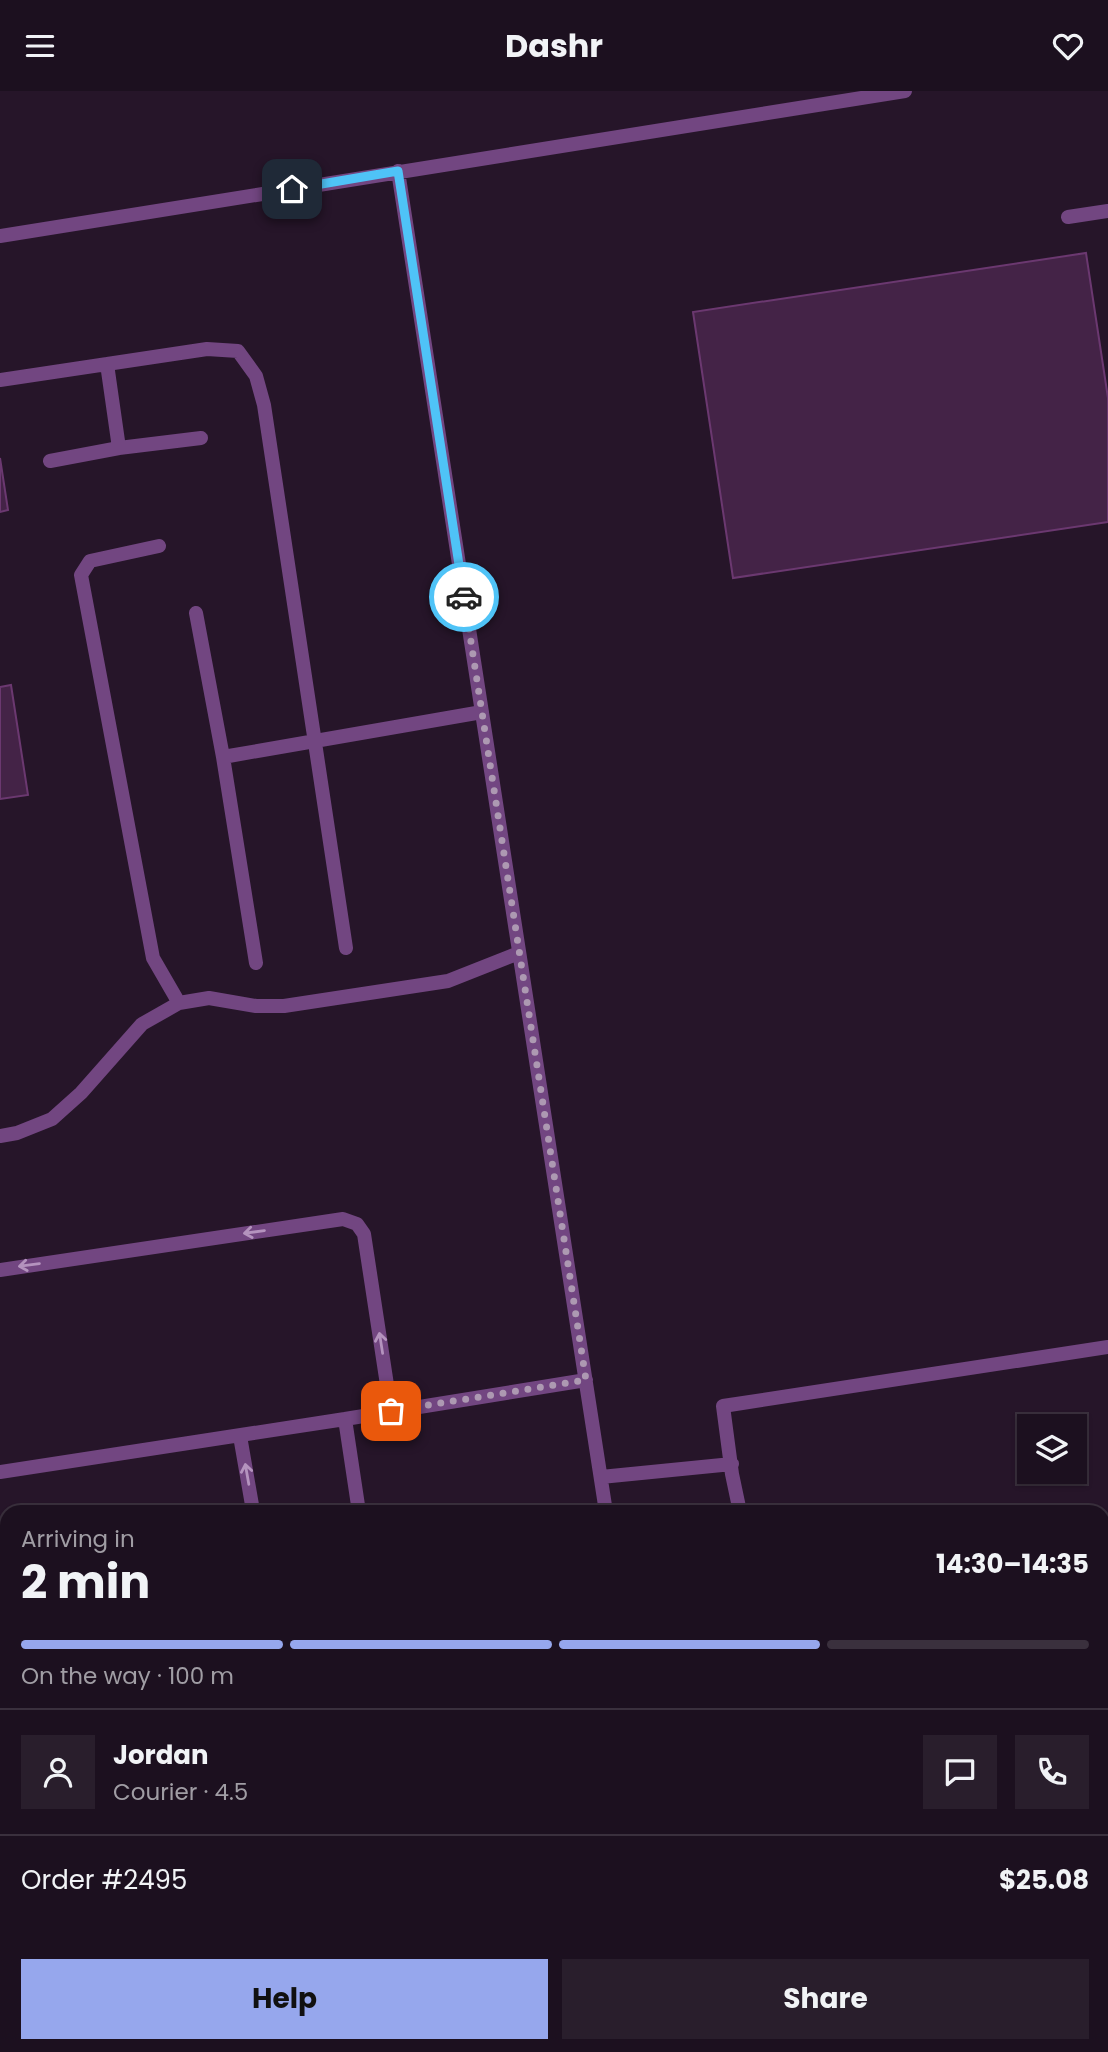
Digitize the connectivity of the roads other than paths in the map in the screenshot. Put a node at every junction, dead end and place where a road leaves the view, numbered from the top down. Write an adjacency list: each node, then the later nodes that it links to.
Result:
1 (905, 91): 2 (lane)
2 (398, 171): 5 (lane); 13 (lane)
3 (1108, 211): 4 (lane)
4 (1068, 217)
5 (0, 236)
6 (107, 364): 7 (lane); 9 (lane); 14 (lane)
7 (0, 380)
8 (201, 438): 9 (lane)
9 (119, 448): 10 (lane)
10 (50, 461)
11 (159, 546): 19 (lane)
12 (196, 613): 15 (lane)
13 (482, 712): 14 (lane); 17 (lane)
14 (315, 742): 15 (lane); 16 (lane)
15 (223, 757): 18 (lane)
16 (346, 948)
17 (519, 953): 19 (lane); 23 (lane)
18 (256, 963)
19 (179, 1003): 20 (lane)
20 (0, 1136)
21 (0, 1270): 24 (lane, one-way to 21)
22 (1108, 1347): 27 (lane)
23 (586, 1380): 24 (lane); 29 (lane)
24 (391, 1411): 25 (lane)
25 (345, 1419): 26 (lane); 31 (lane)
26 (240, 1436): 28 (lane); 30 (lane, one-way to 26)
27 (732, 1464): 29 (lane); 33 (lane)
28 (0, 1472)
29 (601, 1477): 32 (lane)
30 (252, 1505)
31 (358, 1505)
32 (605, 1505)
33 (739, 1505)

